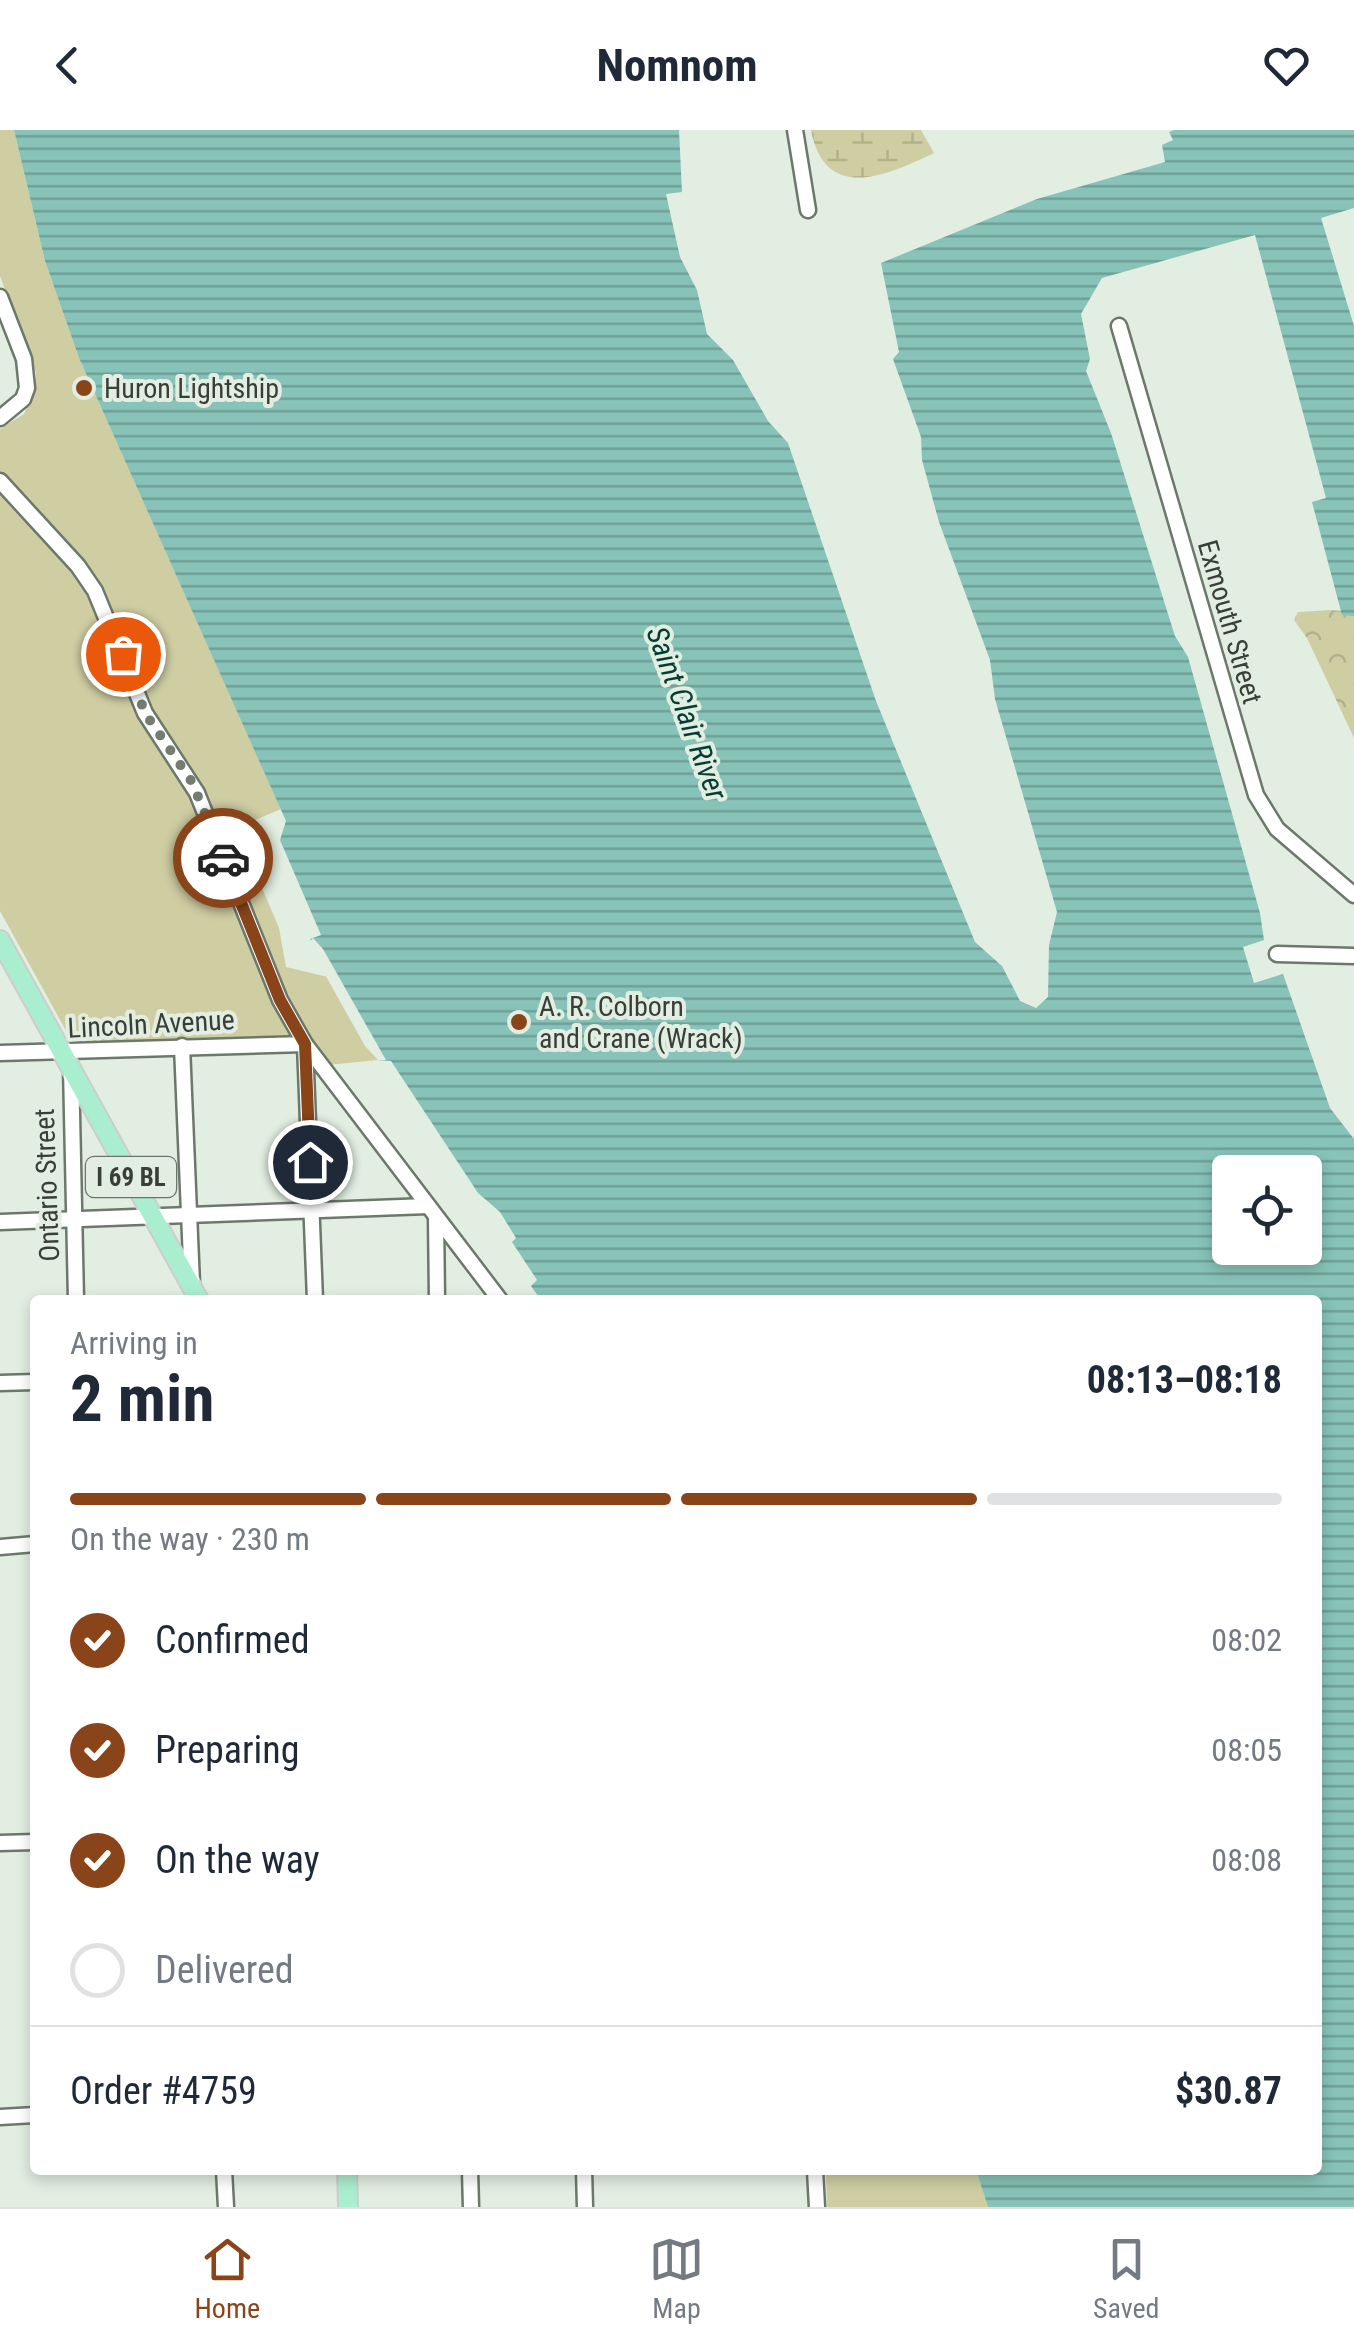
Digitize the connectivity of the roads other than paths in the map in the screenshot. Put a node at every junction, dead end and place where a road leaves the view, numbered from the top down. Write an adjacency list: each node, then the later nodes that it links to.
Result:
1 (795, 130): 2 (street)
2 (808, 210)
3 (0, 297): 5 (street)
4 (1119, 326): 7 (street, Exmouth Street)
5 (0, 418)
6 (0, 481): 11 (street)
7 (1354, 895)
8 (0, 940): 14 (main road, I 69 BL)
9 (1277, 954): 10 (street)
10 (1354, 956)
11 (305, 1044): 12 (street, Lincoln Avenue); 15 (street); 16 (street)
12 (182, 1046): 14 (street, Lincoln Avenue); 17 (street)
13 (0, 1053): 14 (street, Lincoln Avenue)
14 (67, 1061): 18 (main road, I 69 BL); 19 (street, Ontario Street)
15 (312, 1210): 16 (street); 17 (street); 24 (street)
16 (432, 1211): 25 (street); 26 (street)
17 (190, 1214): 18 (street); 23 (street)
18 (152, 1216): 19 (street); 22 (main road, I 69 BL)
19 (73, 1218): 20 (street); 21 (street, Ontario Street)
20 (0, 1222)
21 (76, 1295)
22 (194, 1295)
23 (195, 1295)
24 (315, 1295)
25 (436, 1295)
26 (496, 1295)
27 (30, 1382): 28 (street)
28 (0, 1383)
29 (30, 1544): 30 (street)
30 (0, 1546)
31 (30, 1842): 32 (street)
32 (0, 1843)
33 (30, 2115): 34 (street)
34 (0, 2117)
35 (224, 2175): 40 (street)
36 (348, 2175): 41 (main road)
37 (470, 2175): 42 (street)
38 (584, 2175): 43 (street)
39 (815, 2175): 44 (street)
40 (226, 2207)
41 (348, 2207)
42 (471, 2207)
43 (585, 2207)
44 (817, 2207)

